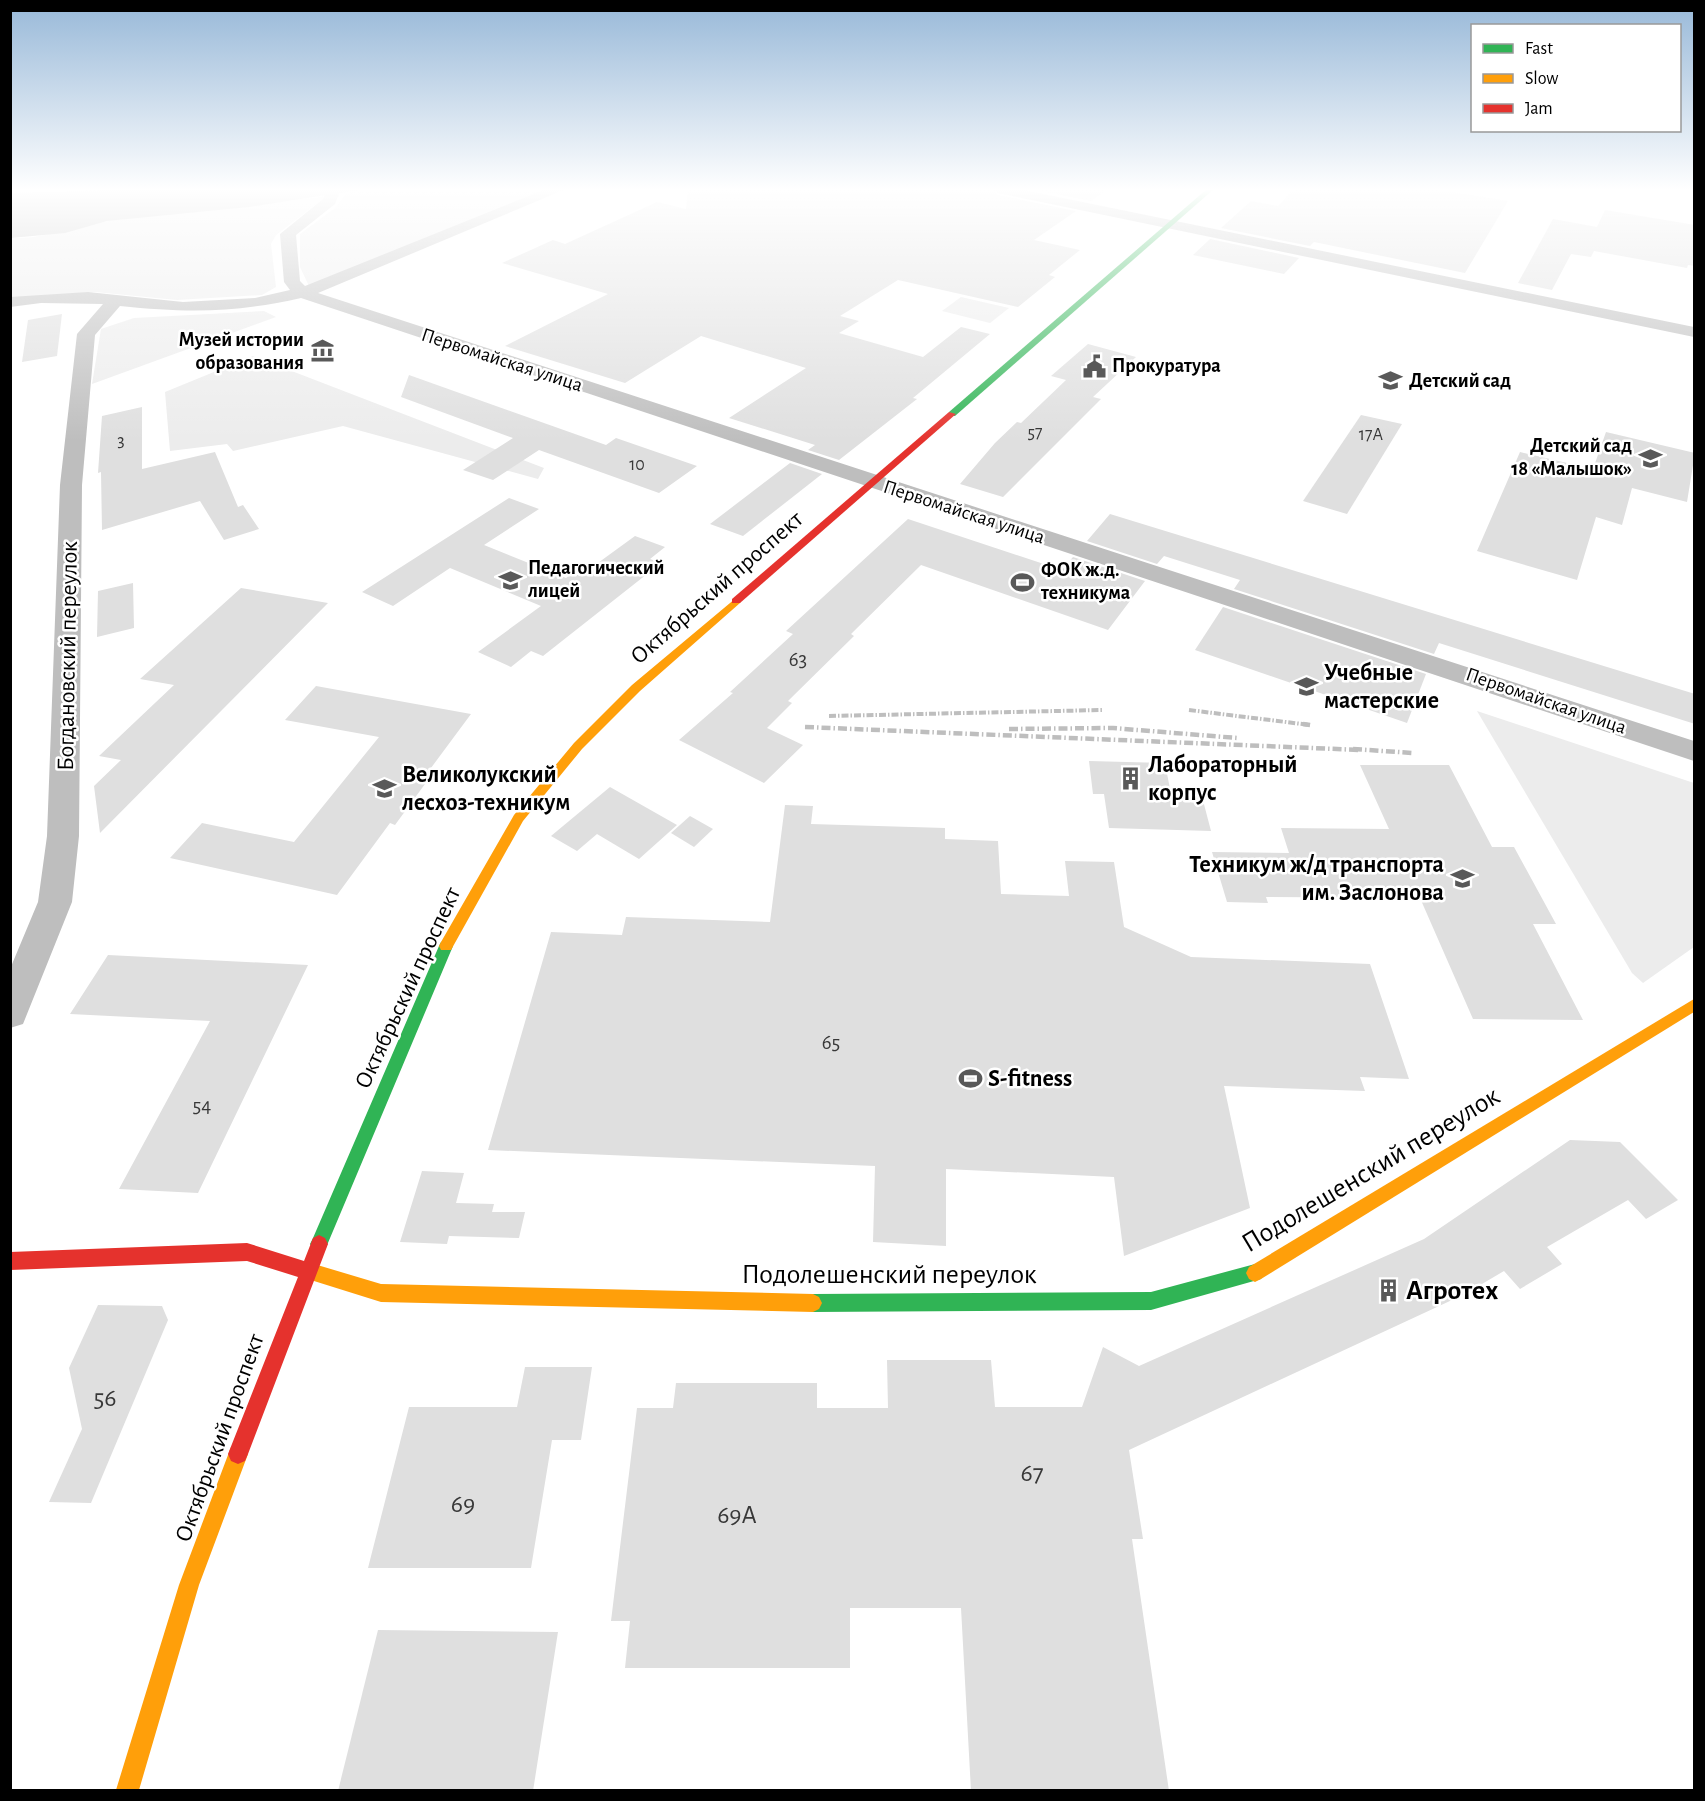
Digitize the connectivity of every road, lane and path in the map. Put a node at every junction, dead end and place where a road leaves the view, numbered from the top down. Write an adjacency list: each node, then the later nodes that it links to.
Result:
1 (291, 273): 5 (street)
2 (351, 273): 5 (street)
3 (1115, 273): 9 (main road, Октябрьский проспект)
4 (1406, 273): 8 (street)
5 (302, 293): 6 (street); 9 (street, Первомайская улица)
6 (115, 301): 7 (street); 12 (street, Богдановский переулок)
7 (10, 302)
8 (1695, 332)
9 (874, 482): 10 (street, Первомайская улица); 14 (main road, Октябрьский проспект)
10 (1695, 751)
11 (1695, 1005): 14 (main road, Подолешенский переулок)
12 (10, 1013)
13 (10, 1261): 14 (main road, Подолешенский переулок)
14 (307, 1272): 15 (main road, Октябрьский проспект)
15 (127, 1791)

